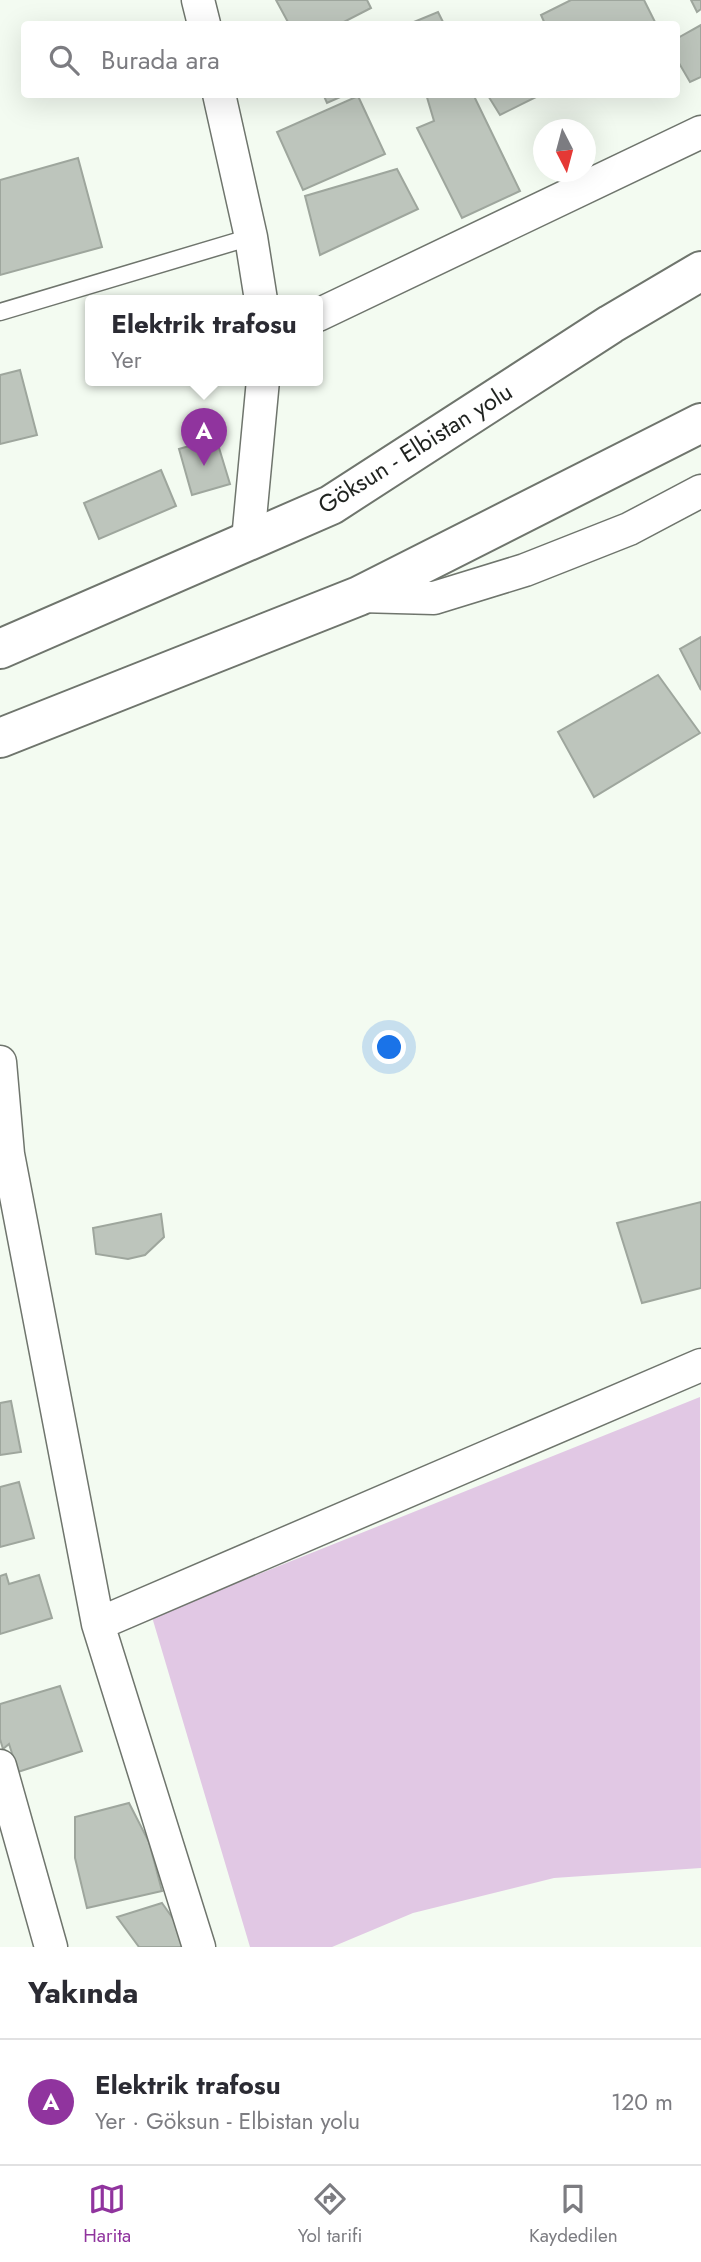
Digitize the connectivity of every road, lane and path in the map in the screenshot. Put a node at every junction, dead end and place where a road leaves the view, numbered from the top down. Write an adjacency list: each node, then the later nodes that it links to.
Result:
1 (198, 0): 2 (street)
2 (203, 21)
3 (220, 98): 5 (street)
4 (694, 145): 9 (street)
5 (251, 237): 7 (street); 8 (lane)
6 (701, 271): 13 (highway, Göksun - Elbistan yolu)
7 (260, 295)
8 (0, 312)
9 (323, 313)
10 (262, 386): 13 (street)
11 (701, 423): 14 (highway)
12 (701, 491): 14 (street)
13 (248, 540): 15 (highway, Göksun - Elbistan yolu)
14 (359, 596): 16 (highway)
15 (0, 649)
16 (0, 738)
17 (0, 1062): 18 (street)
18 (4, 1155): 20 (street)
19 (701, 1365): 20 (street)
20 (98, 1624): 23 (street)
21 (0, 1766): 22 (street)
22 (51, 1947)
23 (199, 1947)

